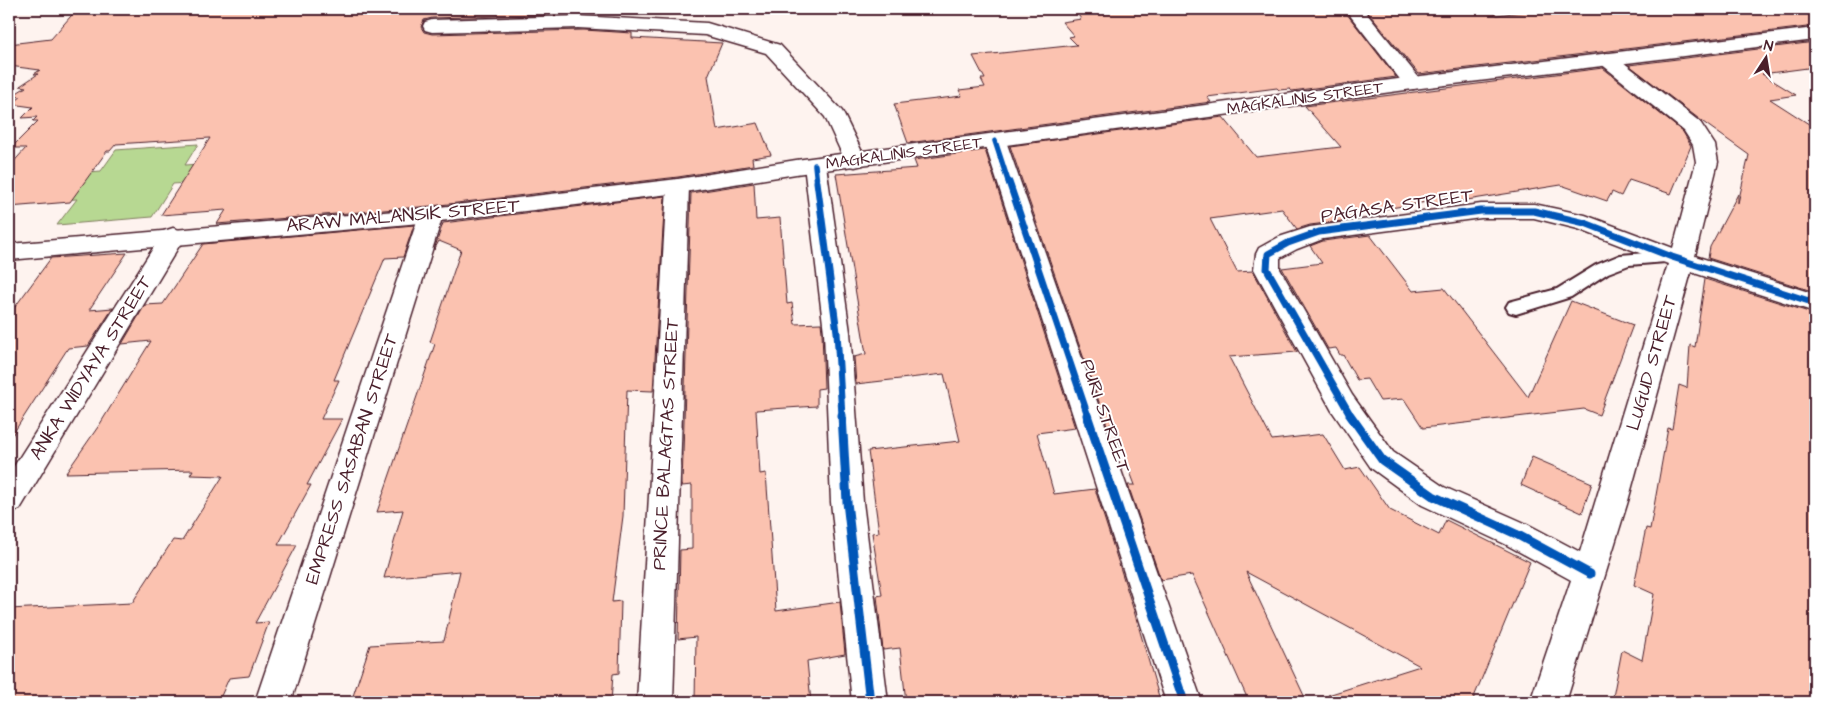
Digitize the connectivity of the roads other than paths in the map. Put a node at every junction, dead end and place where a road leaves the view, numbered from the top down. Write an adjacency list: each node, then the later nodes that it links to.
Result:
1 (1354, 9): 5 (street)
2 (432, 26): 7 (street)
3 (1815, 34): 4 (street, MAGKALINIS STREET)
4 (1607, 59): 5 (street, MAGKALINIS STREET); 13 (street, LUGUD STREET)
5 (1413, 83): 6 (street, MAGKALINIS STREET)
6 (994, 141): 7 (street, MAGKALINIS STREET); 21 (street, PURI STREET)
7 (855, 160): 8 (street, MAGKALINIS STREET)
8 (805, 166): 9 (street, ARAW MALANSIK STREET); 20 (street)
9 (678, 186): 10 (street, ARAW MALANSIK STREET); 19 (street, PRINCE BALAGTAS STREET)
10 (431, 215): 11 (street, ARAW MALANSIK STREET); 18 (street, EMPRESS SASABAN STREET)
11 (173, 236): 12 (street, ARAW MALANSIK STREET); 16 (street, ANKA WIDYAYA STREET)
12 (9, 252)
13 (1677, 259): 14 (street, PAGASA STREET); 15 (lane); 17 (street, LUGUD STREET); 17 (street, PAGASA STREET)
14 (1815, 303)
15 (1516, 307)
16 (9, 500)
17 (1590, 574): 22 (street, LUGUD STREET)
18 (272, 702)
19 (654, 702)
20 (870, 702)
21 (1184, 702)
22 (1548, 702)

